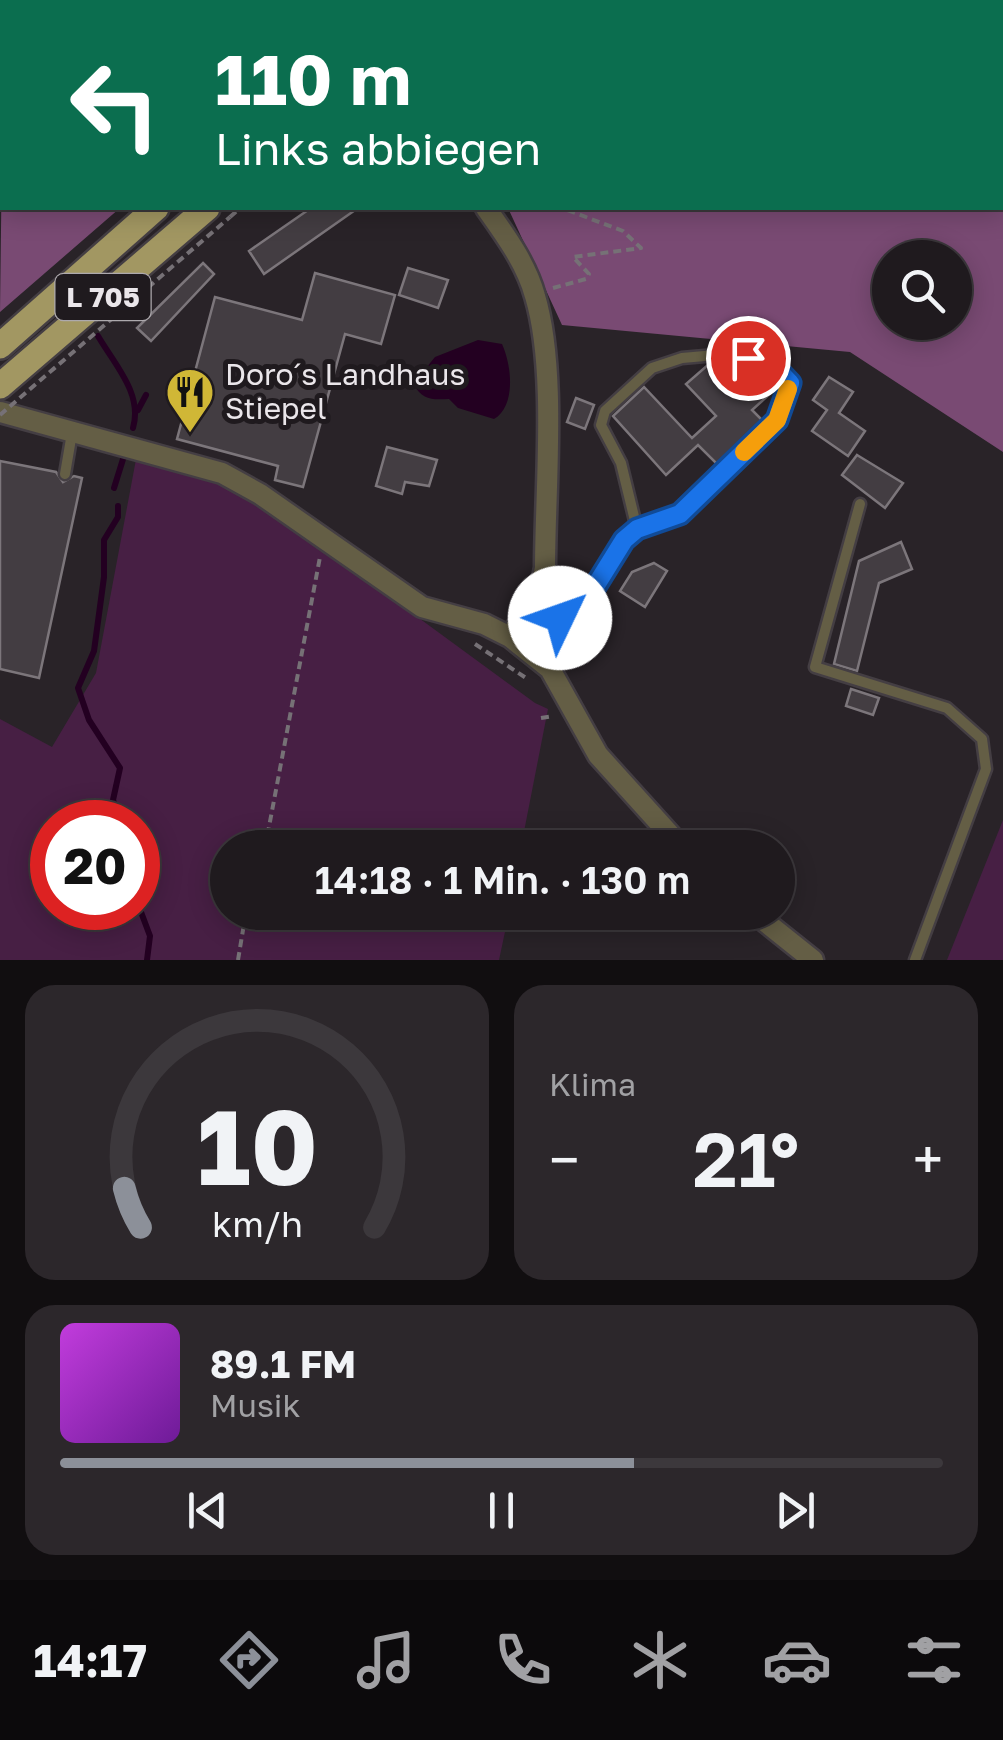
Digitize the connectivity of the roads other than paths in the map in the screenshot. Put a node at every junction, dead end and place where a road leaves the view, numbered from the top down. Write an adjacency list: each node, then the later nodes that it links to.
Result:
1 (154, 210): 4 (main road, L 705)
2 (485, 210): 11 (street)
3 (219, 212): 5 (main road, L 705)
4 (0, 346)
5 (0, 386)
6 (0, 414): 7 (street)
7 (72, 433): 8 (lane); 12 (street)
8 (65, 474)
9 (860, 504): 16 (lane)
10 (637, 529): 10 (lane); 11 (lane)
11 (532, 606): 12 (street)
12 (510, 637): 13 (street)
13 (666, 830)
14 (776, 930): 15 (street)
15 (813, 960)
16 (915, 960)

